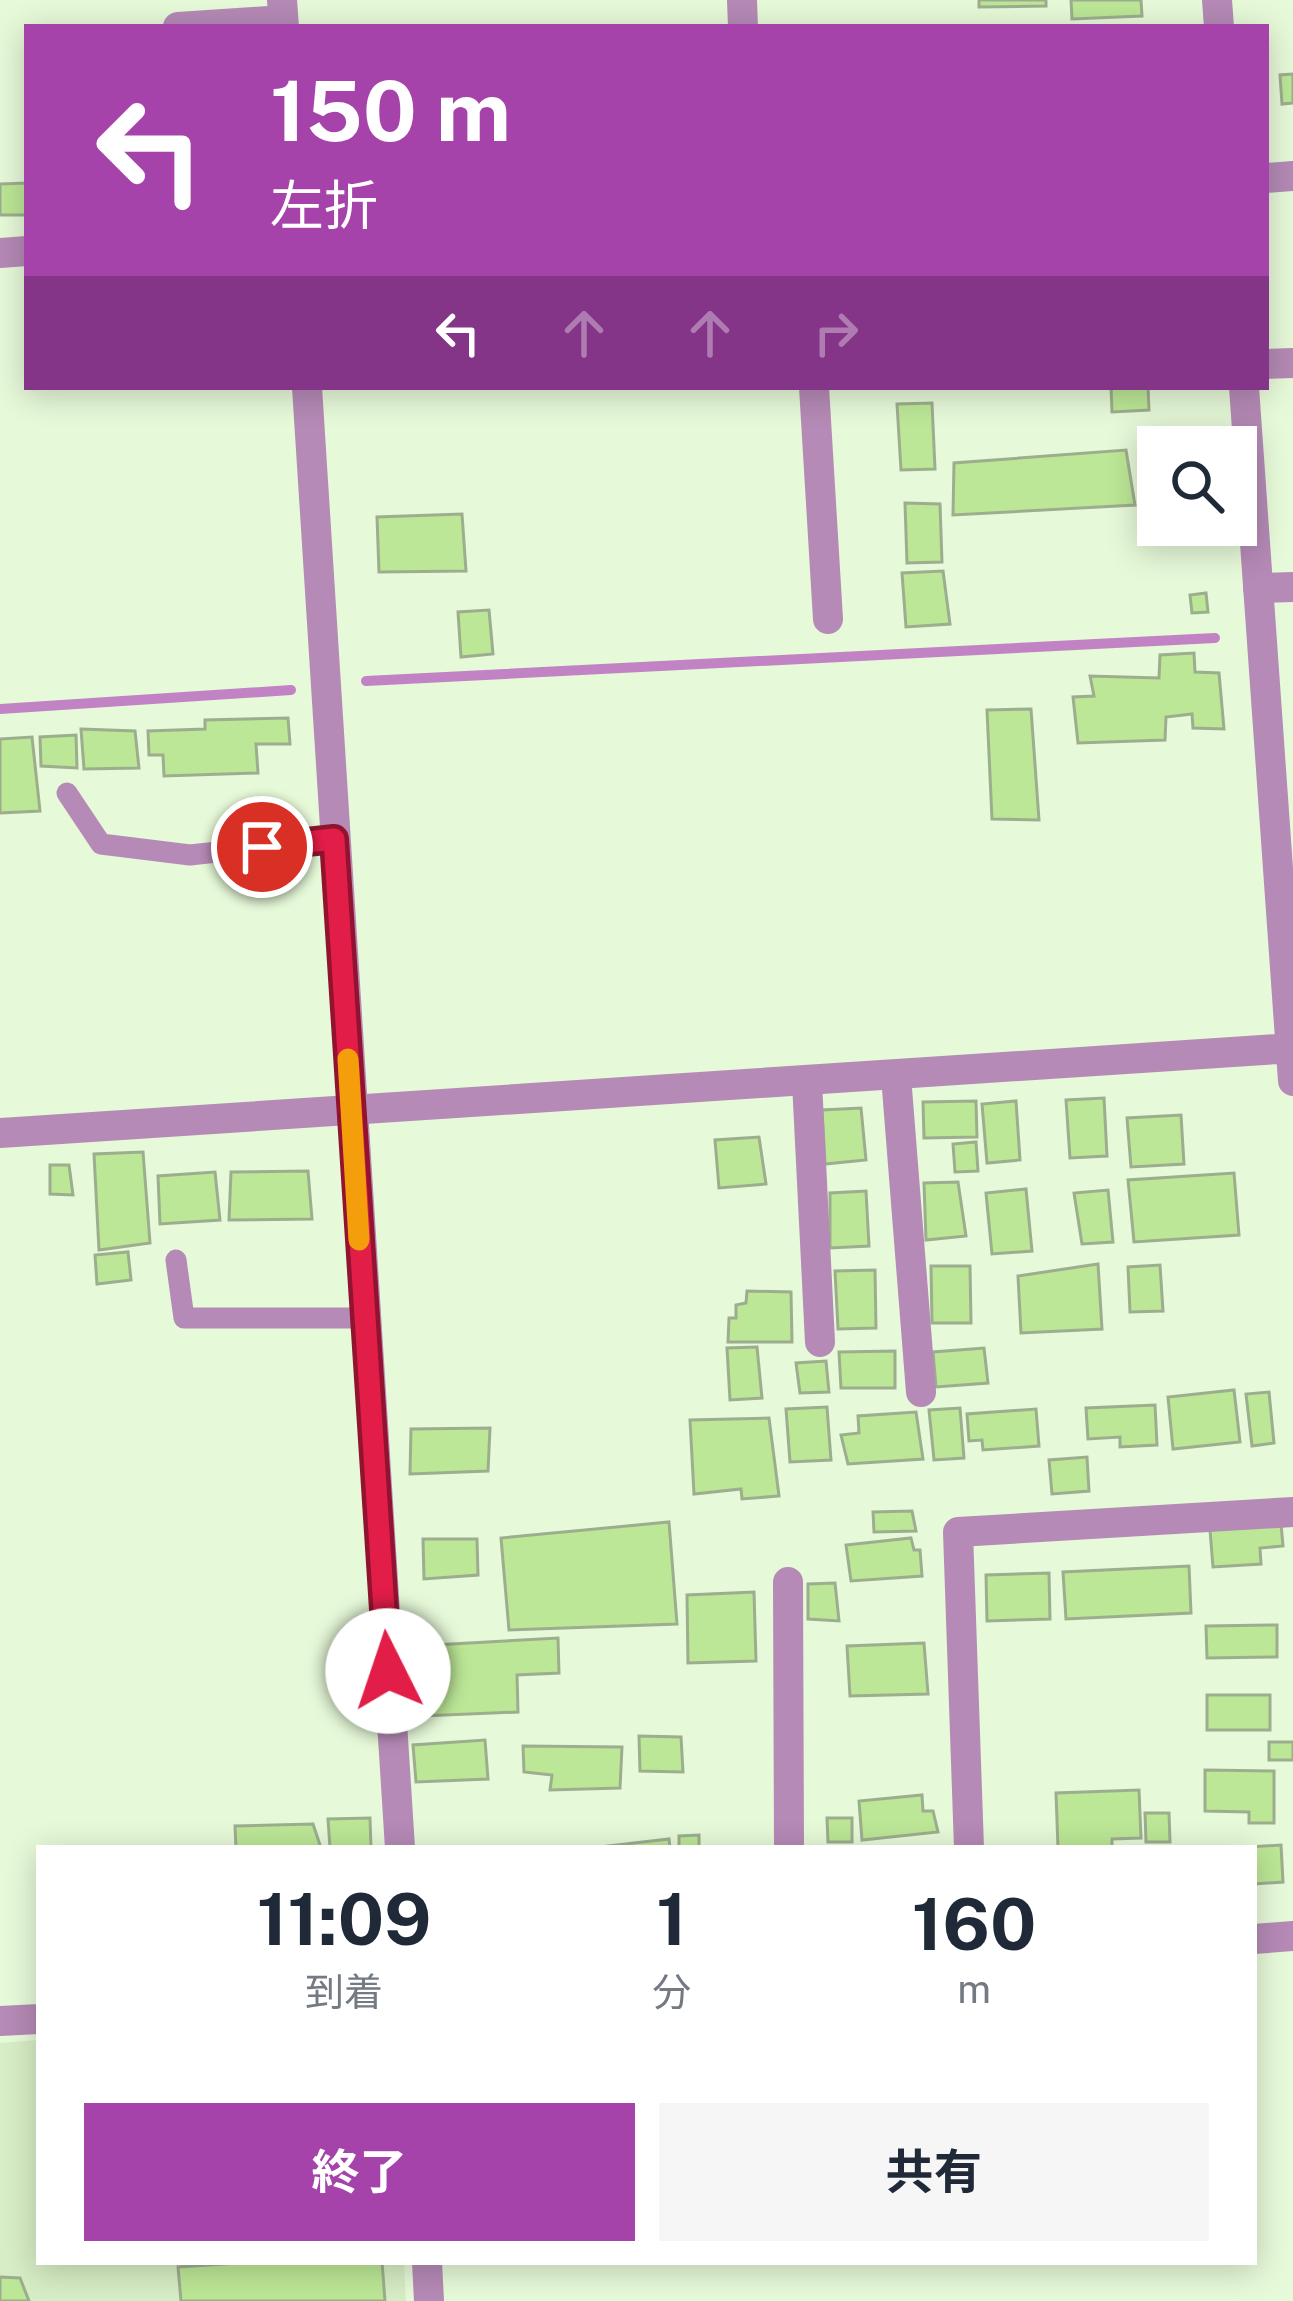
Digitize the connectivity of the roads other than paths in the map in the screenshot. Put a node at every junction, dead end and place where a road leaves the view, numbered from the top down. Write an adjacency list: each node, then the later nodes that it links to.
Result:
1 (283, 16): 2 (street)
2 (207, 24)
3 (307, 390): 10 (street)
4 (814, 390): 8 (street)
5 (1244, 390): 7 (street)
6 (1293, 586): 7 (street)
7 (1258, 588): 11 (street)
8 (828, 619)
9 (67, 794): 10 (lane)
10 (334, 839): 15 (street)
11 (1292, 1048): 12 (street); 13 (street)
12 (896, 1076): 14 (street); 20 (street)
13 (1293, 1081)
14 (807, 1082): 15 (street); 19 (street)
15 (351, 1111): 16 (street); 18 (street)
16 (0, 1133)
17 (176, 1260): 18 (lane)
18 (365, 1318): 23 (street)
19 (820, 1342)
20 (920, 1392)
21 (1293, 1512): 25 (street)
22 (788, 1582): 24 (street)
23 (400, 1845)
24 (789, 1845)
25 (969, 1845)
26 (1293, 1936): 27 (street)
27 (1257, 1939)
28 (36, 2019): 29 (street)
29 (0, 2021)
30 (427, 2265): 31 (street)
31 (429, 2301)

